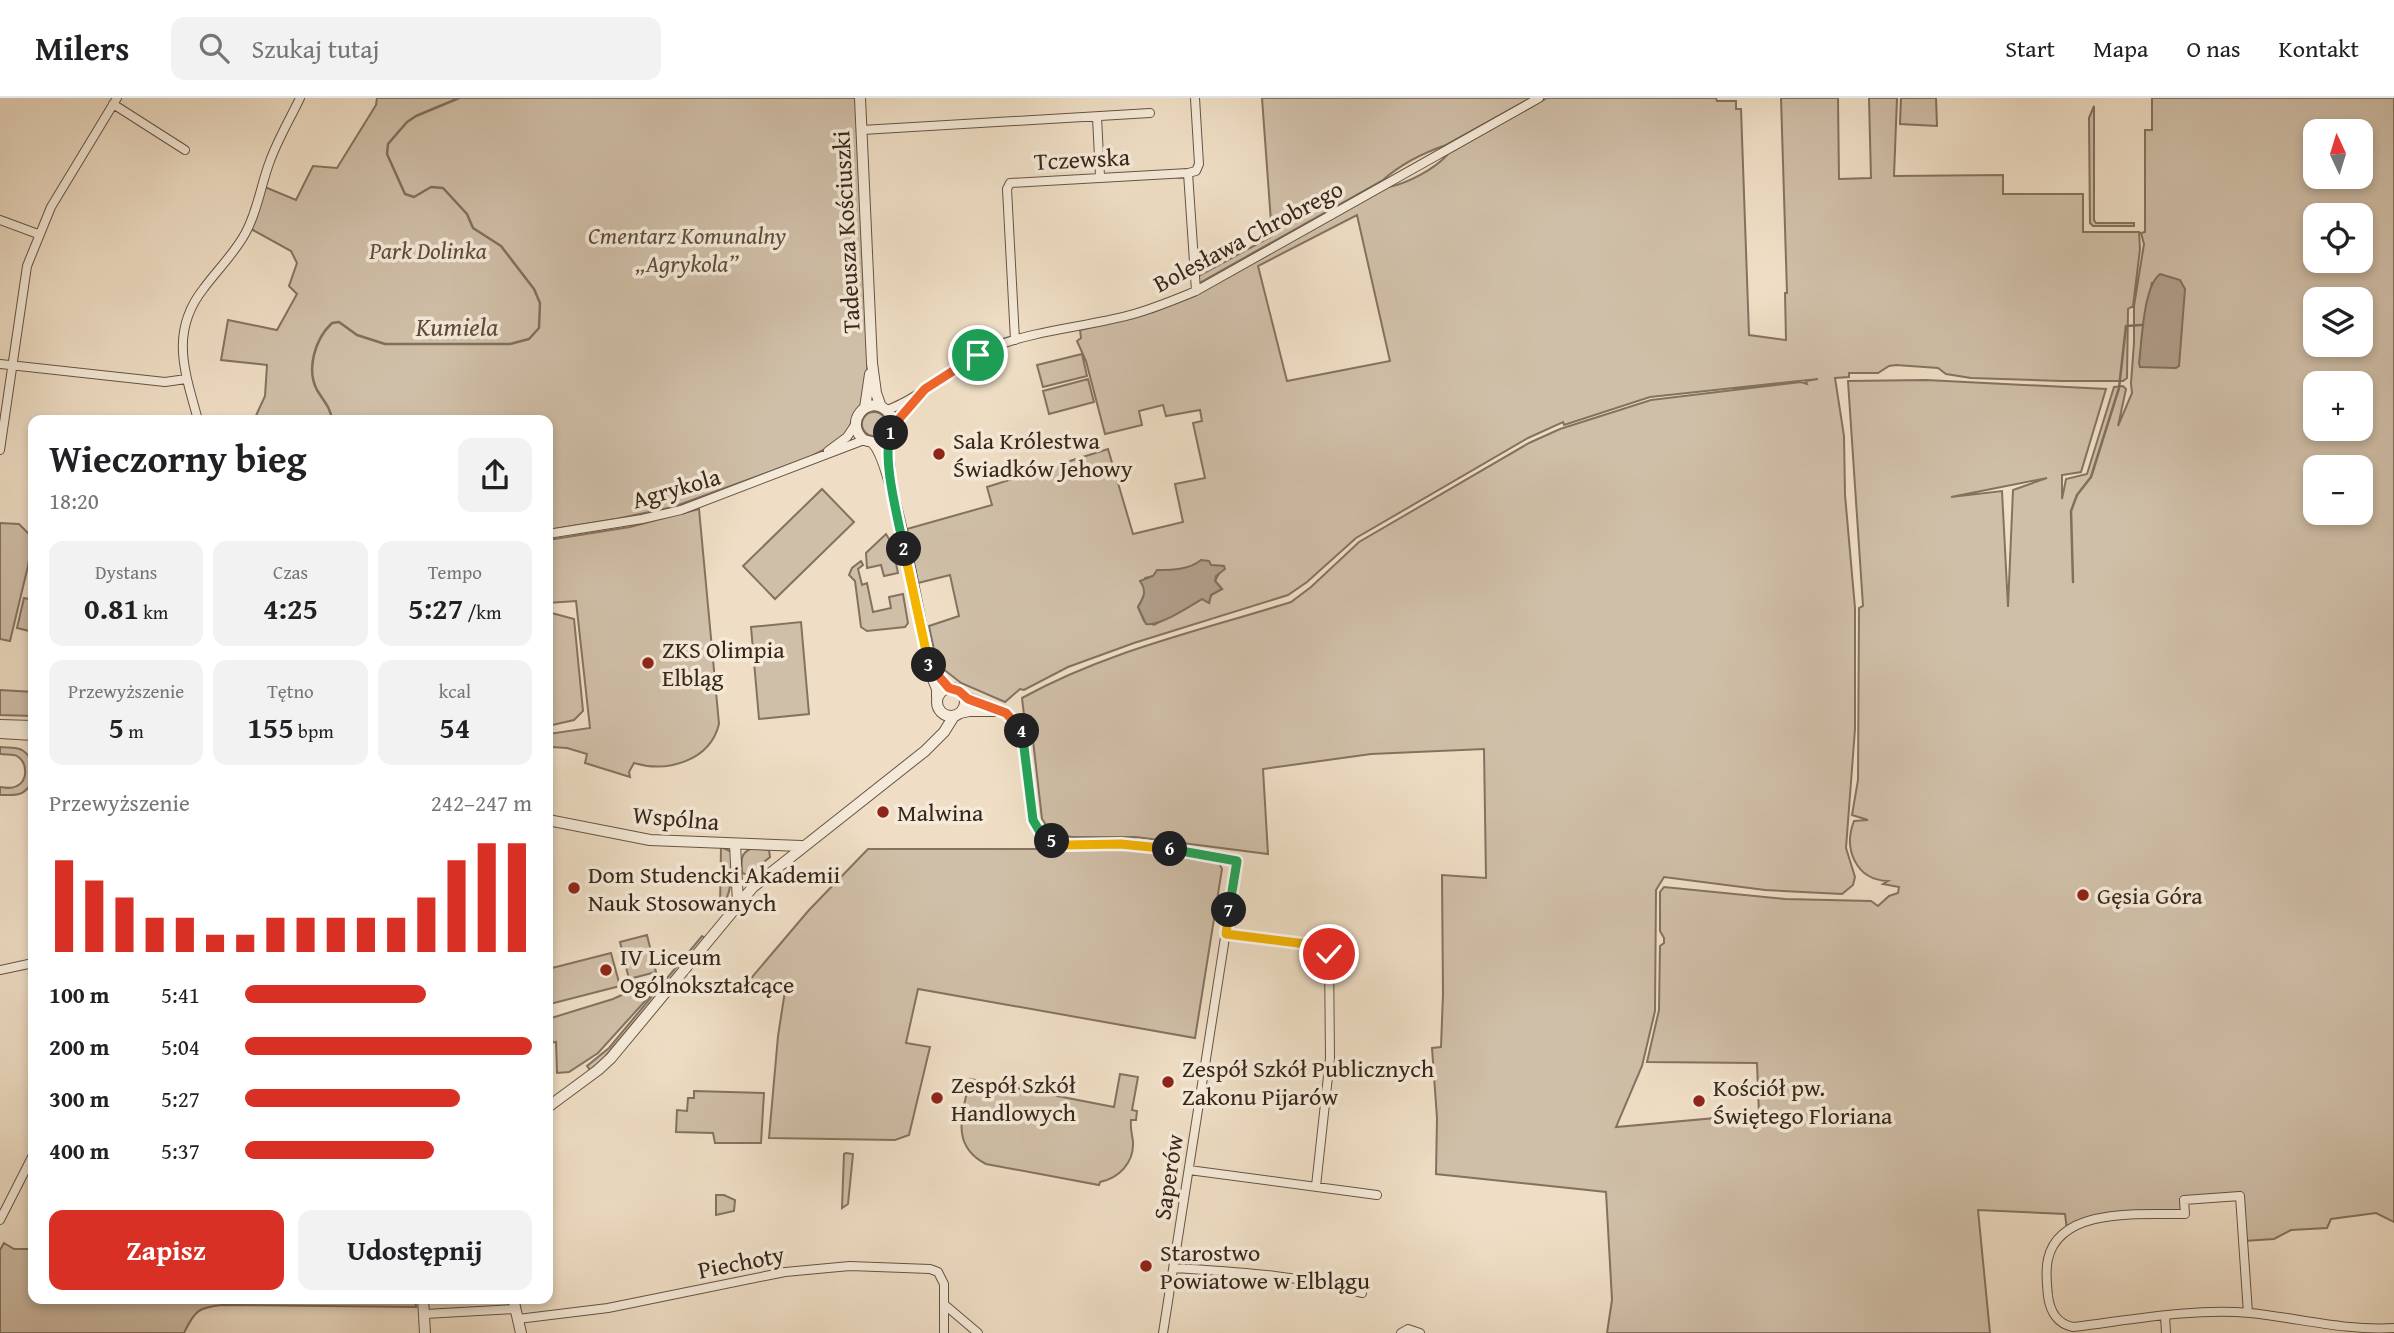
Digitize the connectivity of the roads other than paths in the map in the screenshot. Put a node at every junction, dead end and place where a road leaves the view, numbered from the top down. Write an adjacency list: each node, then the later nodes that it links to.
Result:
1 (300, 98): 19 (street)
2 (860, 98): 8 (street, Tadeusza Kościuszki)
3 (1195, 98): 10 (street)
4 (1539, 98): 14 (street, Bolesława Chrobrego)
5 (115, 101): 9 (street); 13 (street)
6 (1150, 113): 7 (street)
7 (1097, 117): 8 (street); 11 (street)
8 (862, 130): 17 (street, Tadeusza Kościuszki)
9 (186, 150)
10 (1188, 173): 11 (street, Tczewska); 14 (street)
11 (1100, 177): 15 (street, Tczewska)
12 (0, 220): 13 (street)
13 (38, 234): 18 (street)
14 (1196, 291): 15 (street, Bolesława Chrobrego)
15 (1015, 340): 20 (street, Bolesława Chrobrego)
16 (0, 363): 18 (street)
17 (872, 363): 21 (street, Tadeusza Kościuszki); 22 (street, Tadeusza Kościuszki)
18 (13, 365): 19 (street); 27 (street)
19 (186, 379): 23 (street)
20 (925, 389): 22 (street, Bolesława Chrobrego); 25 (street, Bolesława Chrobrego)
21 (865, 408): 22 (street); 24 (street)
22 (884, 408): 25 (street)
23 (197, 415)
24 (855, 425): 26 (street); 28 (street, Agrykola)
25 (891, 431): 26 (street); 29 (street)
26 (869, 442): 28 (street, Agrykola); 29 (street)
27 (0, 450)
28 (810, 461): 30 (street, Agrykola)
29 (891, 485): 31 (street)
30 (553, 533)
31 (928, 663): 32 (street); 34 (street)
32 (949, 688): 33 (street); 34 (street)
33 (964, 696): 35 (street); 37 (street)
34 (937, 698): 36 (street)
35 (999, 711): 37 (street); 46 (street)
36 (940, 712): 37 (street); 42 (street)
37 (957, 715): 42 (street)
38 (0, 725): 39 (street)
39 (28, 726)
40 (0, 733): 41 (street)
41 (28, 735)
42 (937, 739): 45 (street)
43 (553, 821): 44 (street, Wspólna)
44 (735, 844): 45 (street, Wspólna); 47 (street)
45 (802, 846): 47 (street)
46 (1237, 861): 48 (street, Saperów)
47 (738, 903): 51 (street)
48 (1226, 934): 53 (street, Saperów); 54 (street)
49 (28, 964): 50 (street)
50 (0, 970)
51 (553, 1103)
52 (28, 1165): 56 (street)
53 (1189, 1170): 54 (street); 57 (street, Saperów)
54 (1316, 1185): 55 (street)
55 (1377, 1195)
56 (0, 1220)
57 (1174, 1268): 58 (street); 72 (street, Saperów)
58 (1363, 1293)
59 (423, 1304): 64 (street)
60 (506, 1304): 64 (street)
61 (514, 1304): 66 (street)
62 (946, 1305): 66 (street, Piechoty); 70 (street); 71 (street)
63 (2248, 1313): 65 (street); 65 (street); 67 (street)
64 (425, 1314): 68 (street)
65 (2165, 1316): 75 (street)
66 (518, 1319): 69 (street)
67 (2394, 1328)
68 (425, 1333)
69 (521, 1333)
70 (944, 1333)
71 (978, 1333)
72 (1163, 1333)
73 (1401, 1333): 74 (street)
74 (1420, 1333)
75 (2166, 1333)

